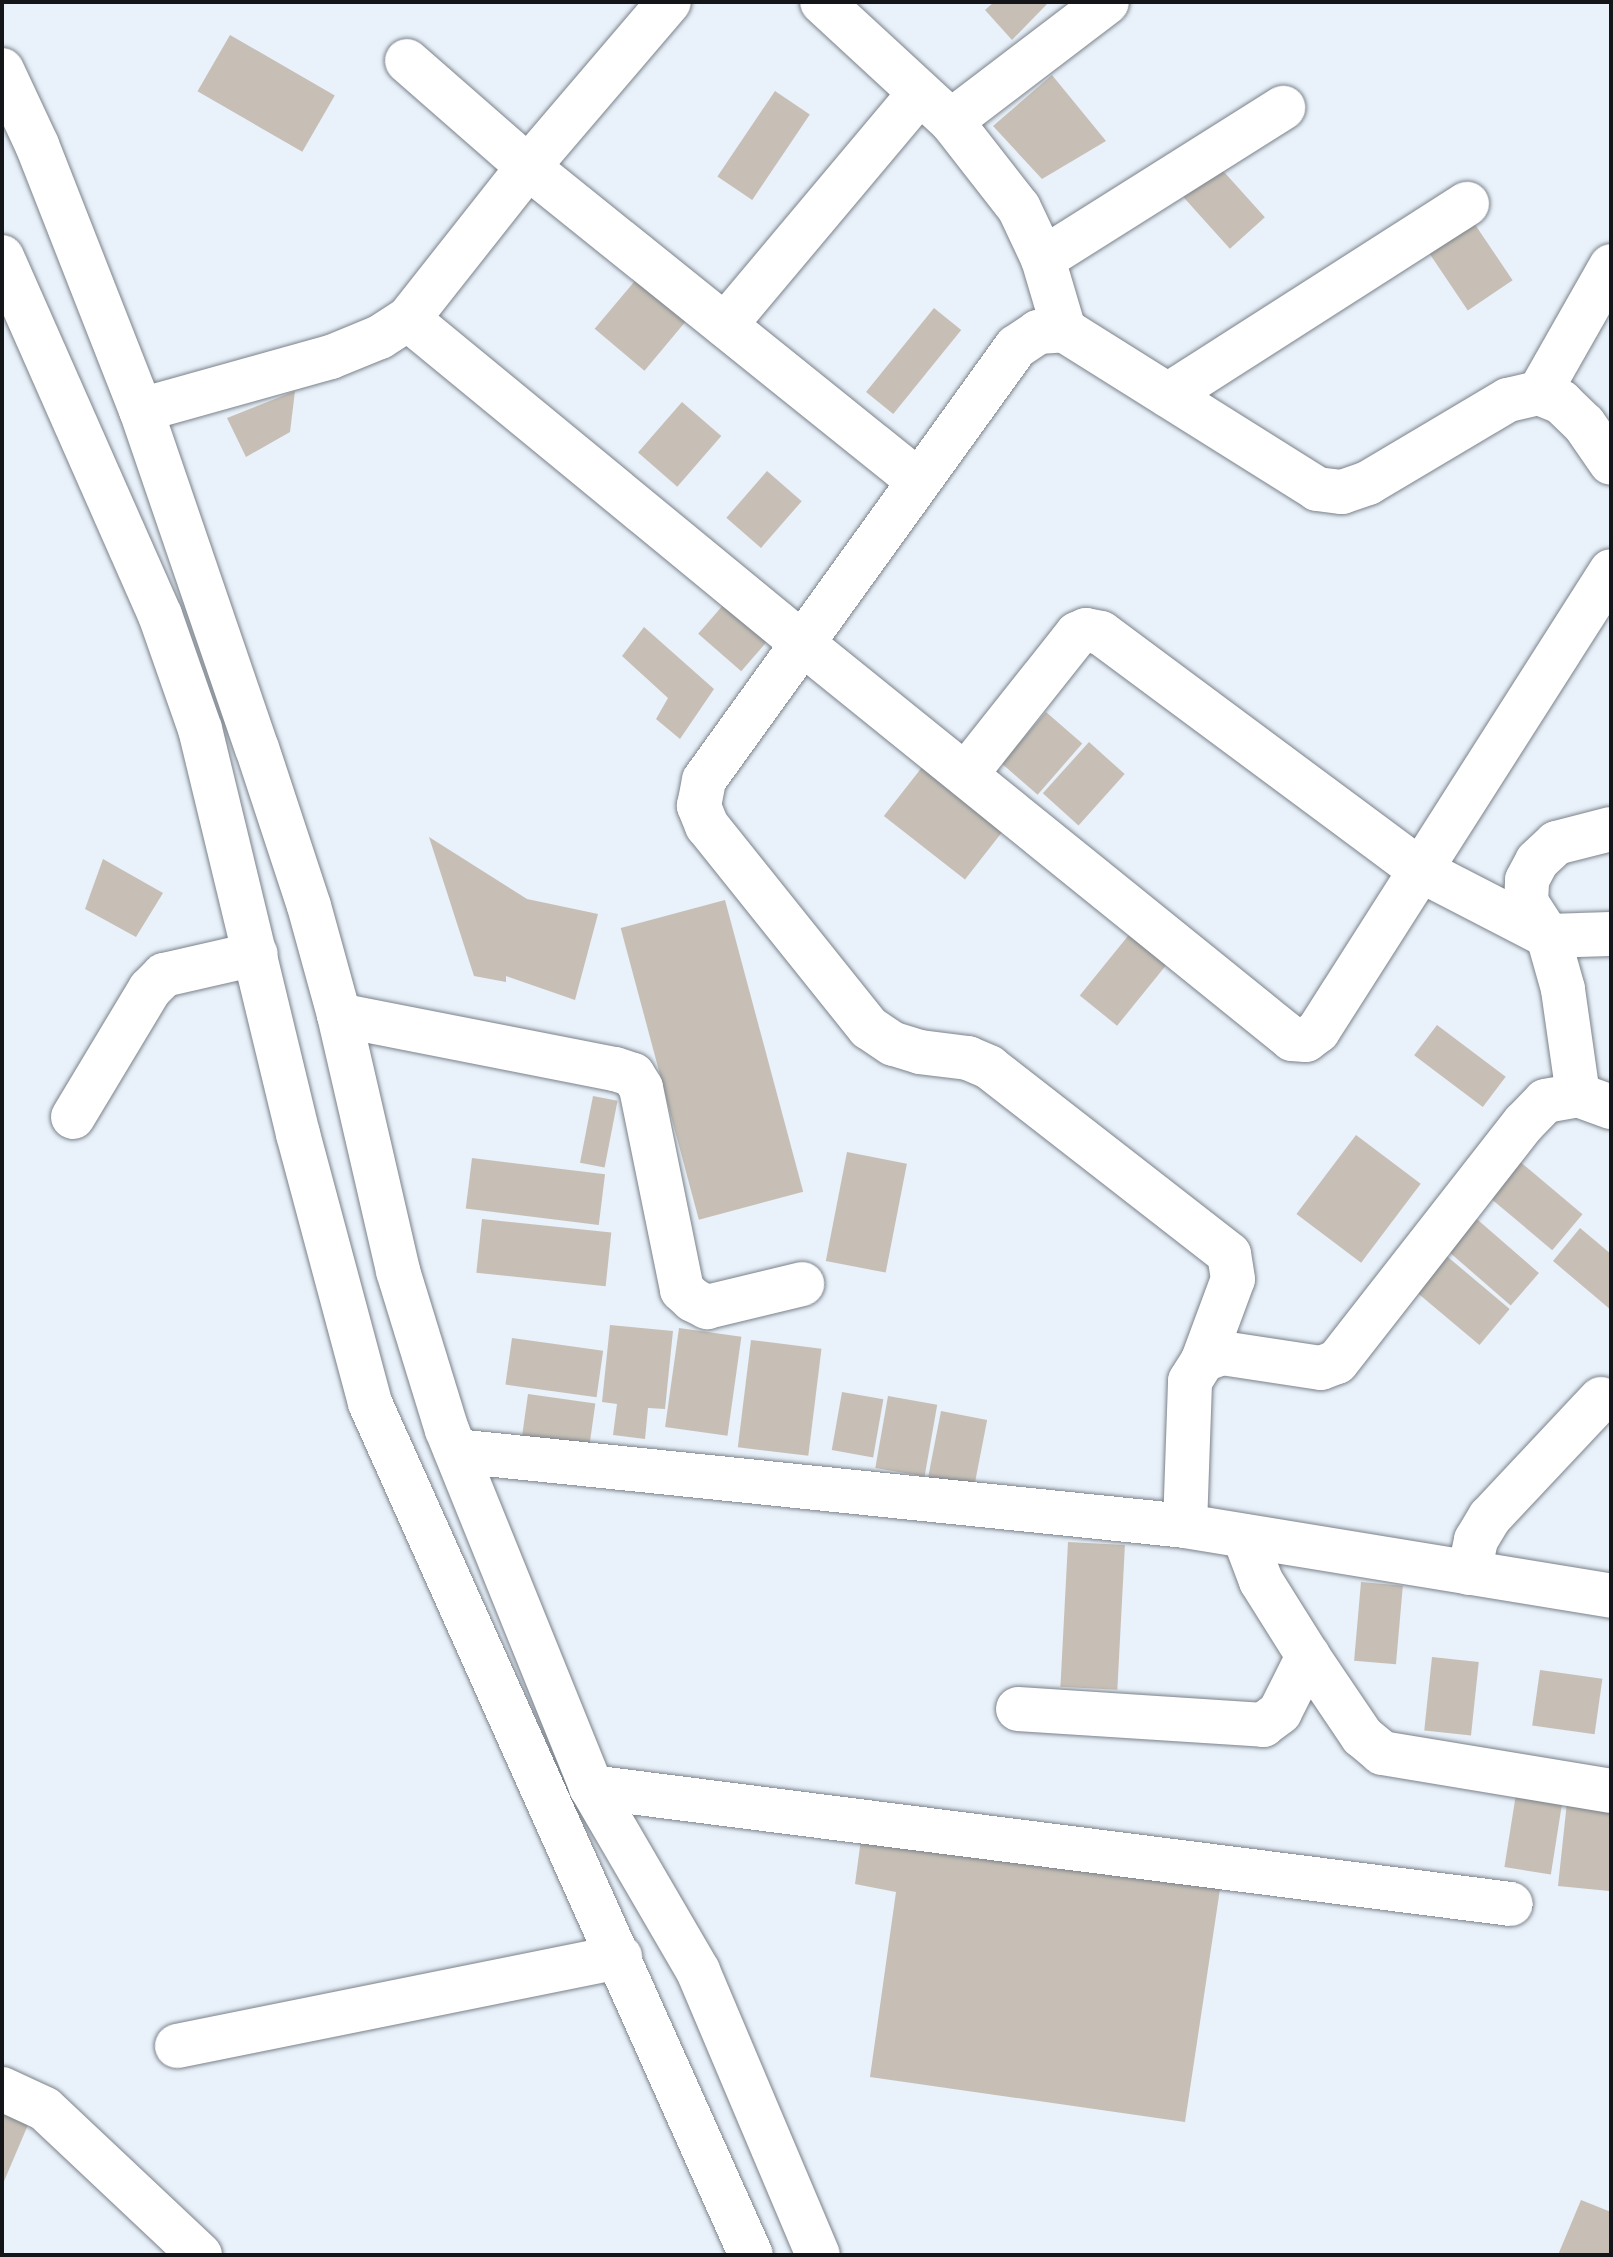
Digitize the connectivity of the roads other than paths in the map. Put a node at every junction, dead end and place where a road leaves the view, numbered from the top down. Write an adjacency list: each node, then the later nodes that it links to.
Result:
1 (669, 2): 9 (main road)
2 (822, 2): 6 (main road)
3 (1107, 2): 8 (main road)
4 (407, 61): 9 (main road)
5 (2, 70): 19 (main road)
6 (920, 93): 8 (main road); 15 (main road)
7 (1283, 108): 12 (main road)
8 (951, 121): 12 (main road)
9 (528, 167): 14 (main road); 15 (main road)
10 (1467, 204): 18 (main road)
11 (2, 257): 29 (main road)
12 (1043, 259): 16 (main road)
13 (1611, 266): 17 (main road)
14 (408, 319): 19 (main road); 23 (main road)
15 (725, 325): 21 (main road)
16 (1064, 330): 18 (main road); 21 (main road)
17 (1539, 393): 18 (main road); 20 (main road)
18 (1168, 395)
19 (141, 410): 30 (main road)
20 (1611, 463)
21 (917, 480): 23 (main road)
22 (1611, 571): 26 (main road)
23 (802, 643): 24 (main road); 34 (main road)
24 (966, 774): 26 (main road); 26 (main road)
25 (1611, 829): 28 (main road)
26 (1422, 871): 28 (main road)
27 (1611, 934): 28 (main road)
28 (1548, 936): 31 (main road)
29 (256, 954): 32 (main road); 46 (main road)
30 (339, 1015): 33 (main road); 36 (main road)
31 (1594, 1101): 34 (main road)
32 (73, 1117)
33 (802, 1284)
34 (1203, 1360): 37 (main road)
35 (1601, 1399): 39 (main road)
36 (456, 1451): 37 (main road); 43 (main road)
37 (1185, 1526): 38 (main road)
38 (1244, 1536): 39 (main road); 41 (main road)
39 (1469, 1573): 40 (main road)
40 (1611, 1596)
41 (1308, 1656): 42 (main road); 44 (main road)
42 (1018, 1709)
43 (591, 1787): 45 (main road); 51 (main road)
44 (1611, 1791)
45 (1511, 1904)
46 (620, 1957): 47 (main road); 50 (main road)
47 (177, 2046)
48 (2, 2089): 49 (main road)
49 (200, 2255)
50 (751, 2255)
51 (818, 2255)

